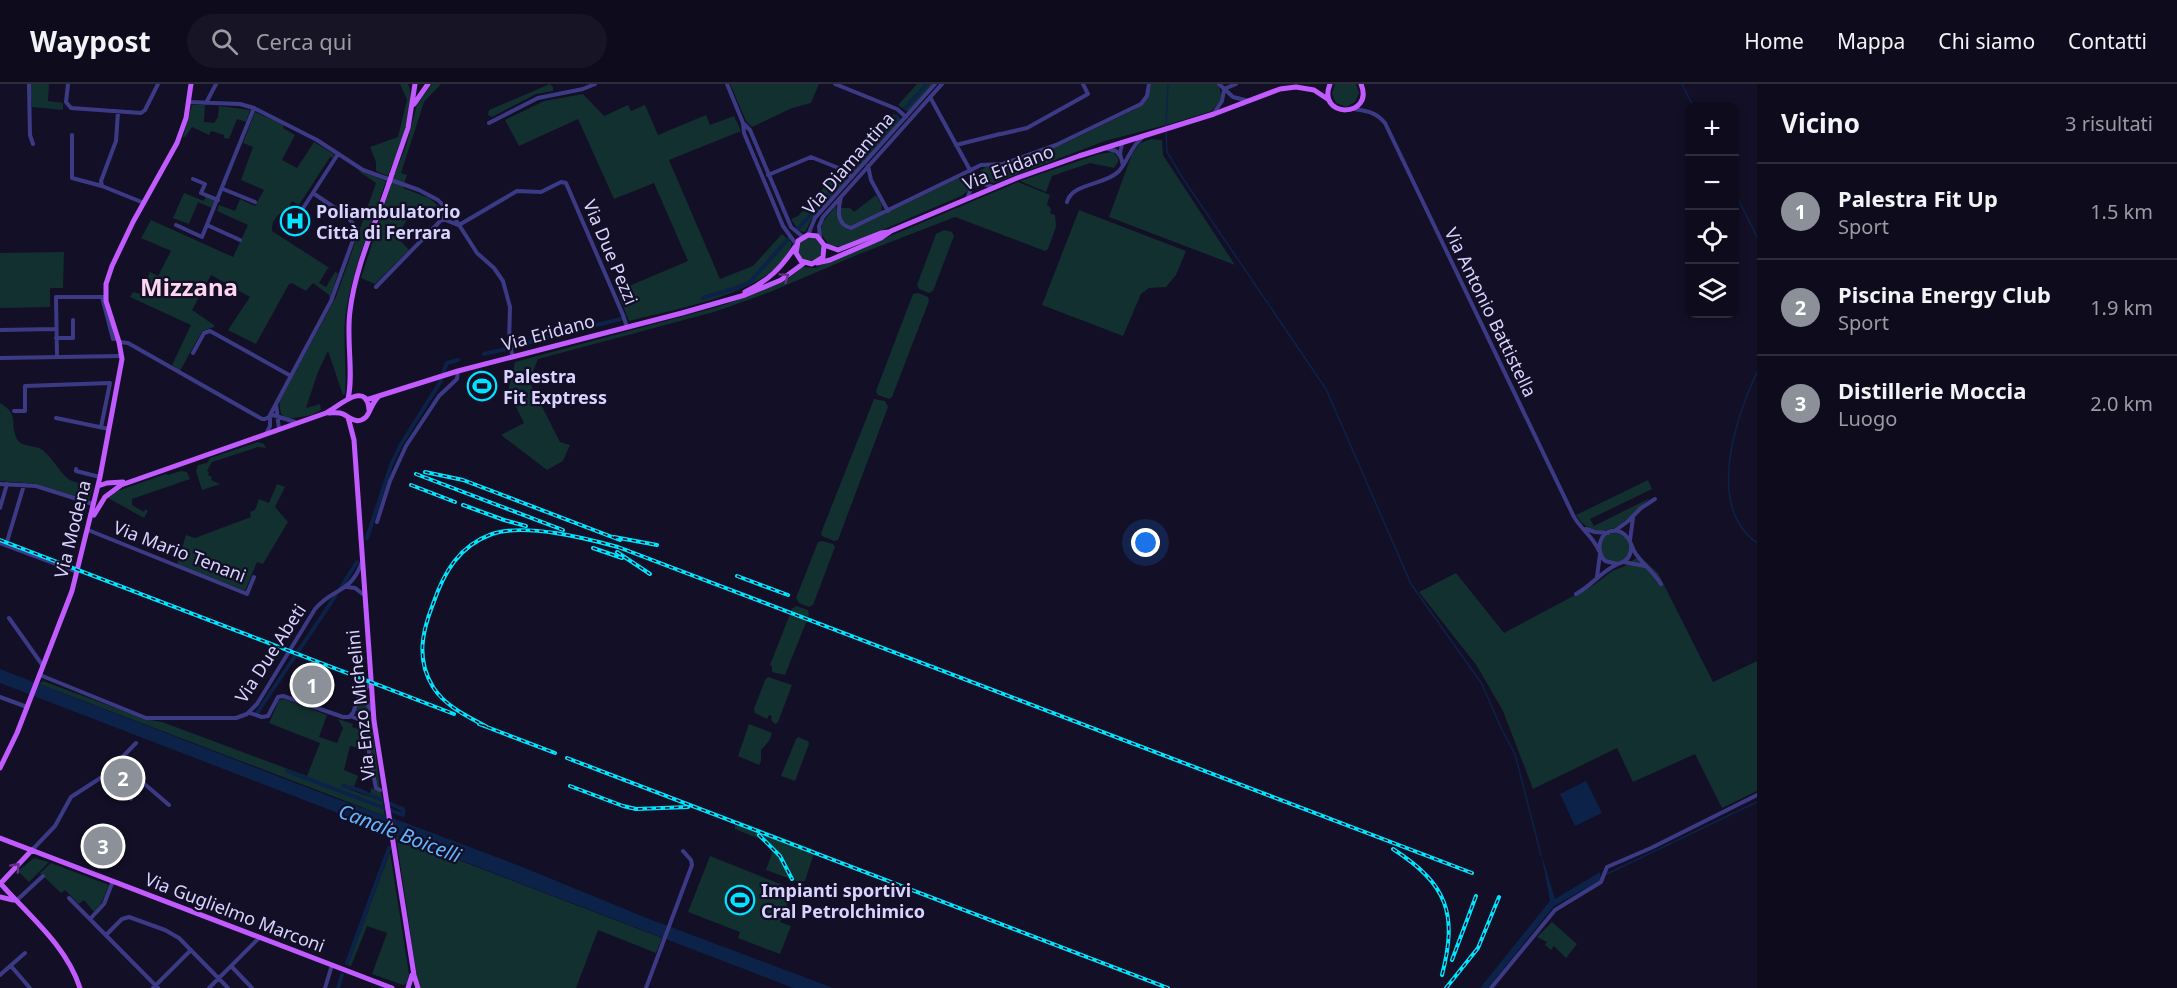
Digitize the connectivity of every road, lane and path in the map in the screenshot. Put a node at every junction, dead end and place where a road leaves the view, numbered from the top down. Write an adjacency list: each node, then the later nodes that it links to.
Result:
1 (29, 84): 43 (street)
2 (68, 84): 34 (street)
3 (158, 84): 34 (street)
4 (191, 84): 28 (main road, Via Modena)
5 (216, 84): 29 (street)
6 (410, 84): 30 (main road)
7 (415, 84): 30 (main road)
8 (428, 84): 30 (main road)
9 (595, 84): 38 (street)
10 (726, 84): 39 (street)
11 (835, 84): 37 (street)
12 (935, 84): 37 (street, Via Diamantina)
13 (942, 84): 24 (street, Via Diamantina)
14 (1083, 84): 44 (street)
15 (1149, 84): 51 (street)
16 (1219, 84): 20 (street)
17 (1236, 84): 20 (street)
18 (1330, 84): 21 (main road, Via Eridano); 26 (main road, Via Eridano)
19 (1362, 85): 25 (main road)
20 (1224, 89): 22 (street); 23 (street)
21 (1314, 90): 26 (main road); 27 (main road, Via Eridano)
22 (1230, 94): 27 (street); 32 (street)
23 (1224, 96): 32 (street); 36 (street)
24 (930, 97): 44 (street); 50 (street, Via Diamantina)
25 (1362, 98): 33 (main road); 35 (street, Via Antonio Battistella)
26 (1329, 100): 33 (main road)
27 (1250, 101): 32 (main road, Via Eridano)
28 (189, 102): 29 (street); 66 (main road, Via Modena)
29 (206, 103): 31 (street)
30 (413, 105): 99 (main road, bridge)
31 (254, 108): 46 (street); 59 (street)
32 (1229, 108): 36 (main road, Via Eridano)
33 (1352, 109): 35 (street)
34 (118, 112): 57 (street)
35 (1370, 112): 138 (street, Via Antonio Battistella)
36 (1214, 114): 41 (main road, Via Eridano)
37 (906, 117): 54 (street, Via Diamantina)
38 (489, 123)
39 (743, 123): 52 (street); 53 (street)
40 (72, 135): 57 (street)
41 (1145, 136): 42 (main road, Via Eridano); 47 (street, Via Eridano)
42 (1122, 143): 45 (main road, Via Eridano); 47 (street); 48 (street)
43 (33, 144)
44 (956, 145): 51 (street)
45 (1105, 148): 48 (street); 58 (main road, Via Eridano)
46 (338, 154): 60 (street); 68 (street)
47 (1127, 155): 49 (street, Via Eridano)
48 (1120, 157): 49 (street)
49 (1123, 165): 65 (street)
50 (868, 166): 54 (street, Via Diamantina); 56 (street)
51 (970, 171): 58 (street); 62 (street); 67 (street)
52 (769, 174): 53 (street); 54 (street); 71 (street)
53 (762, 177): 75 (street)
54 (854, 178): 56 (street); 61 (street, Via Diamantina); 77 (street, Via Diamantina)
55 (193, 180): 63 (street)
56 (871, 180): 67 (street)
57 (102, 186): 66 (street)
58 (995, 187): 62 (main road, Via Eridano)
59 (223, 189): 63 (street); 64 (street)
60 (313, 193): 69 (street); 100 (street)
61 (841, 197): 67 (street); 78 (street, Via Diamantina)
62 (967, 199): 76 (main road, Via Eridano)
63 (218, 200): 73 (street)
64 (255, 202)
65 (1067, 202)
66 (144, 203): 85 (main road, Via Modena)
67 (888, 211)
68 (450, 212): 70 (street); 74 (street)
69 (298, 216)
70 (442, 219): 74 (street); 84 (street)
71 (789, 223): 75 (street); 77 (street)
72 (176, 225): 73 (street)
73 (207, 225): 79 (street)
74 (460, 226): 88 (street, Via Due Pezzi); 94 (street)
75 (783, 226): 80 (street)
76 (891, 231): 81 (main road, Via Eridano); 83 (main road, Via Eridano)
77 (805, 236): 78 (main road); 80 (main road, Via Eridano)
78 (820, 239): 81 (main road)
79 (240, 240)
80 (796, 245): 82 (main road); 86 (main road, Via Eridano)
81 (824, 245): 83 (main road)
82 (804, 263): 83 (main road, Via Eridano); 86 (main road, Via Eridano, one-way to 82)
83 (817, 263)
84 (376, 286)
85 (104, 297): 89 (street); 92 (main road, Via Modena)
86 (724, 300): 88 (main road, Via Eridano)
87 (73, 320): 91 (street)
88 (626, 325): 94 (main road, Via Eridano)
89 (56, 329): 90 (street); 91 (street)
90 (0, 330)
91 (56, 338): 96 (street)
92 (119, 340): 95 (main road, Via Modena); 110 (street)
93 (193, 353): 100 (street)
94 (512, 354): 98 (main road, Via Eridano)
95 (122, 356): 96 (street); 102 (main road, Via Modena)
96 (57, 357): 97 (street)
97 (0, 358)
98 (458, 371): 103 (main road, Via Eridano); 136 (street)
99 (350, 375): 104 (main road); 105 (main road)
100 (291, 376): 106 (street)
101 (108, 392): 102 (street); 108 (street); 117 (street)
102 (116, 393): 118 (main road, Via Modena)
103 (380, 395): 104 (main road, Via Eridano); 107 (main road)
104 (363, 398): 105 (main road, Via Eridano); 107 (main road)
105 (347, 400): 109 (main road, Via Eridano); 111 (main road)
106 (276, 403): 110 (street); 112 (street)
107 (369, 410): 114 (main road)
108 (14, 411)
109 (326, 413): 111 (main road, Via Eridano); 116 (main road, Via Eridano)
110 (270, 415): 112 (street); 115 (street)
111 (347, 416): 114 (main road, Via Eridano); 121 (main road, Via Enzo Michelini)
112 (279, 417): 116 (street); 119 (street)
113 (56, 418): 117 (street)
114 (362, 419): 121 (main road, Via Enzo Michelini)
115 (270, 422): 119 (street); 120 (street)
116 (299, 423): 119 (main road, Via Eridano)
117 (101, 427): 118 (street)
118 (109, 429): 122 (main road, Via Modena)
119 (279, 430): 120 (main road, Via Eridano)
120 (266, 435): 126 (main road, Via Eridano)
121 (354, 440): 144 (main road, Via Enzo Michelini)
122 (102, 466): 124 (main road, Via Modena); 125 (main road)
123 (76, 469): 124 (street)
124 (100, 477): 130 (main road, Via Modena)
125 (111, 482): 126 (main road, Via Eridano); 130 (main road, Via Eridano)
126 (129, 482): 131 (main road, Via Eridano)
127 (0, 484): 128 (street)
128 (8, 484): 129 (street); 134 (street)
129 (24, 485): 133 (street); 142 (street)
130 (98, 486): 131 (main road); 133 (main road, Via Modena)
131 (116, 488): 137 (main road, Via Eridano)
132 (1656, 500): 135 (street)
133 (94, 504): 137 (main road, Via Modena)
134 (0, 508)
135 (1634, 515): 139 (street); 140 (street)
136 (377, 522)
137 (88, 527): 148 (main road, Via Modena); 149 (street, Via Mario Tenani)
138 (1584, 529): 139 (street); 143 (street, Via Antonio Battistella)
139 (1611, 532): 140 (street); 143 (street)
140 (1631, 542): 145 (street); 147 (street)
141 (0, 543): 142 (street)
142 (6, 545): 148 (street)
143 (1599, 552): 146 (street, Via Antonio Battistella); 150 (street)
144 (362, 562): 152 (street, Via Due Abeti); 154 (main road, Via Enzo Michelini)
145 (1623, 562): 146 (street); 147 (street)
146 (1617, 564): 150 (street)
147 (1648, 567): 151 (street)
148 (77, 572): 156 (main road, Via Modena)
149 (254, 577)
150 (1596, 579): 153 (street)
151 (1660, 584)
152 (347, 587): 154 (street); 163 (street, Via Due Abeti)
153 (1576, 594)
154 (364, 595): 158 (main road, Via Enzo Michelini)
155 (9, 618): 156 (street)
156 (44, 667): 157 (main road, Via Modena)
157 (39, 678): 161 (main road, Via Modena); 163 (street, Via Due Abeti)
158 (370, 683): 160 (street); 162 (main road, Via Enzo Michelini)
159 (0, 696): 161 (street)
160 (360, 697): 162 (street); 164 (street)
161 (28, 707): 167 (main road, Via Modena)
162 (373, 711): 190 (main road, Via Enzo Michelini)
163 (249, 712): 164 (street)
164 (350, 716): 169 (street)
165 (136, 743): 166 (street)
166 (119, 762): 168 (street); 172 (street)
167 (0, 768)
168 (105, 775): 171 (street); 174 (street)
169 (380, 790)
170 (1757, 795): 205 (street)
171 (131, 799)
172 (168, 805)
173 (0, 838): 174 (main road, Via Guglielmo Marconi)
174 (32, 850): 177 (main road, Via Guglielmo Marconi); 178 (main road, one-way to 174)
175 (682, 851): 204 (street)
176 (43, 876): 181 (street)
177 (113, 881): 182 (street); 184 (main road, Via Guglielmo Marconi)
178 (0, 883): 181 (main road)
179 (0, 897): 181 (main road)
180 (69, 898): 182 (street)
181 (16, 902): 196 (main road)
182 (90, 919): 183 (street)
183 (106, 935): 185 (street); 194 (street)
184 (260, 937): 187 (main road, Via Guglielmo Marconi); 189 (street)
185 (191, 950): 192 (street); 194 (street)
186 (25, 953): 188 (street)
187 (332, 965): 200 (street); 201 (main road, Via Guglielmo Marconi)
188 (11, 966): 191 (street); 195 (street)
189 (231, 966): 192 (street); 199 (street)
190 (412, 966): 193 (main road, Via Enzo Michelini); 202 (main road, Via Enzo Michelini)
191 (0, 975)
192 (218, 978): 197 (street); 198 (street)
193 (415, 981): 202 (main road, Via Enzo Michelini); 203 (main road, Via Enzo Michelini)
194 (155, 987)
195 (30, 988)
196 (80, 988)
197 (209, 988)
198 (228, 988)
199 (252, 988)
200 (325, 988)
201 (392, 988)
202 (410, 988)
203 (418, 988)
204 (646, 988)
205 (1491, 988)

